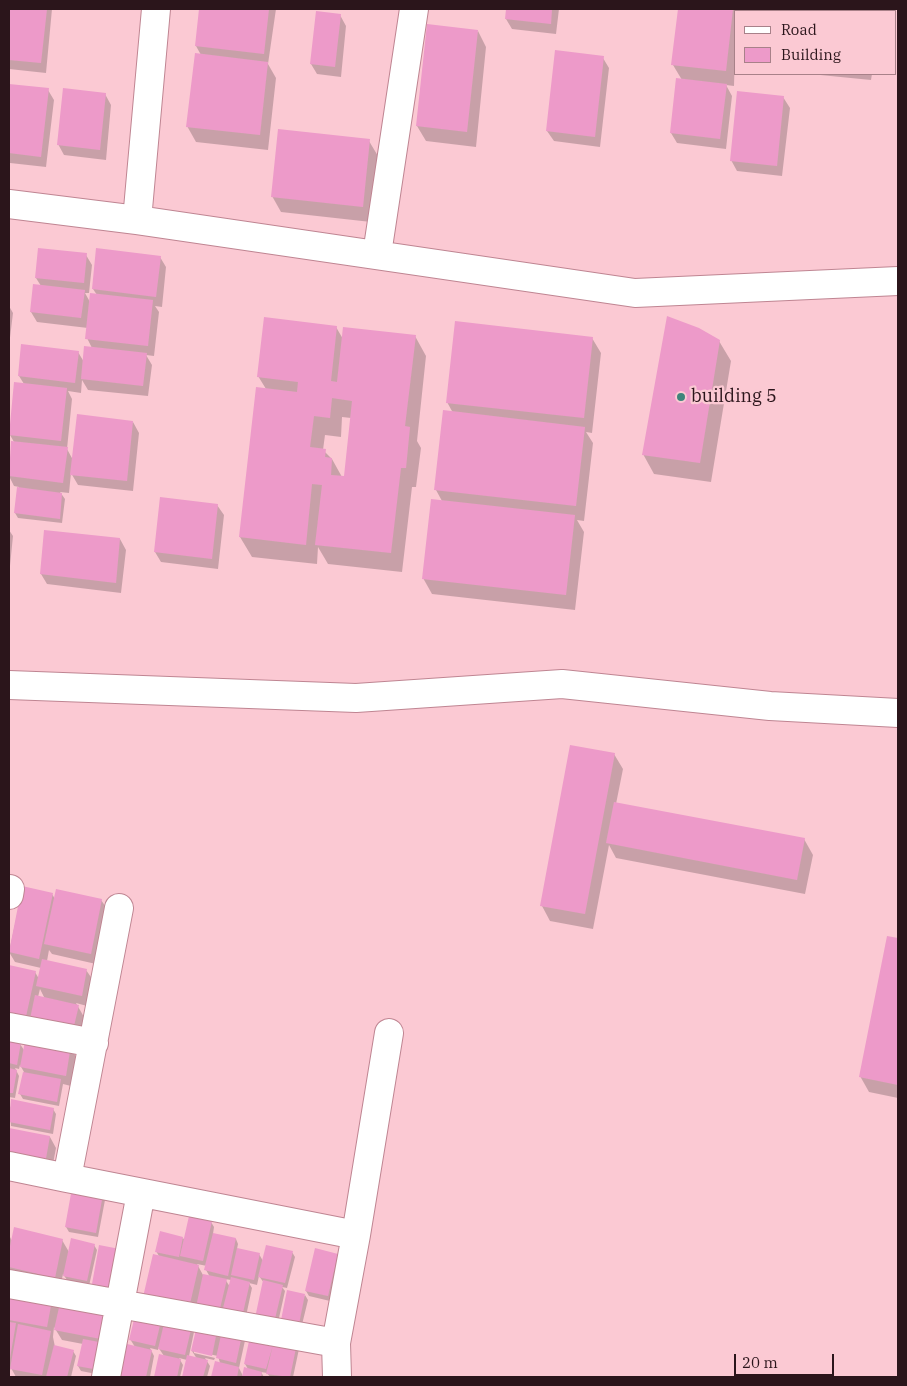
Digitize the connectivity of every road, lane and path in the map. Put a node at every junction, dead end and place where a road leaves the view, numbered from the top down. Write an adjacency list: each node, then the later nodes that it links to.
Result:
1 (156, 9): 4 (street)
2 (414, 9): 5 (street)
3 (9, 204): 4 (street)
4 (137, 220): 5 (street)
5 (377, 254): 6 (street)
6 (898, 281)
7 (9, 685): 8 (street)
8 (898, 713)
9 (119, 908): 12 (street)
10 (9, 1027): 12 (street)
11 (389, 1033): 16 (street)
12 (94, 1043): 14 (street)
13 (9, 1166): 14 (street)
14 (67, 1178): 15 (street)
15 (142, 1193): 16 (street); 18 (street)
16 (356, 1235): 19 (street)
17 (9, 1284): 18 (street)
18 (120, 1304): 19 (street); 20 (street)
19 (336, 1343): 21 (street)
20 (106, 1377)
21 (337, 1377)

